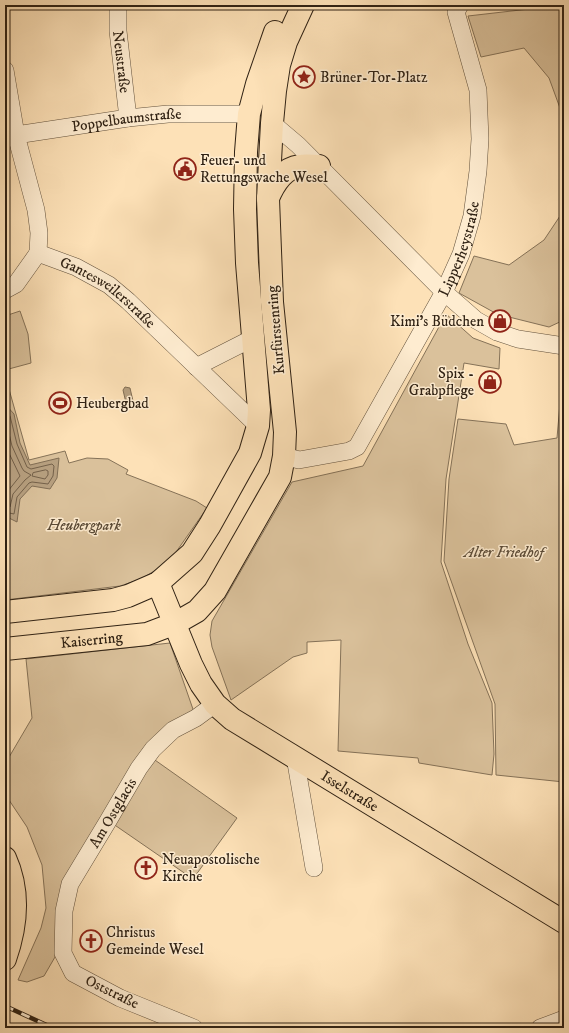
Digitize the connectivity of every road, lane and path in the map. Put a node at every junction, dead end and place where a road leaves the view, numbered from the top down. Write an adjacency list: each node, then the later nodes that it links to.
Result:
1 (118, 5): 7 (street, Neustraße)
2 (289, 5): 6 (main road, Kurfürstenring)
3 (304, 5): 8 (main road, Kurfürstenring)
4 (460, 5): 14 (street, Lipperheystraße)
5 (5, 70): 9 (street)
6 (249, 114): 7 (street, Poppelbaumstraße); 8 (main road); 15 (main road, Kurfürstenring)
7 (128, 118): 9 (street, Poppelbaumstraße)
8 (272, 123): 10 (street); 11 (main road, Kurfürstenring)
9 (11, 137): 12 (street)
10 (319, 166): 11 (main road); 14 (street)
11 (268, 199): 19 (main road, Kurfürstenring)
12 (38, 253): 13 (street); 17 (street, Gantesweilerstraße)
13 (5, 290)
14 (444, 292): 16 (street); 19 (street, Lipperheystraße)
15 (253, 338): 17 (street); 18 (main road, Kurfürstenring)
16 (564, 346)
17 (196, 367): 18 (street, Gantesweilerstraße)
18 (258, 426): 19 (main road); 20 (main road, Kurfürstenring)
19 (284, 456): 22 (main road, Kurfürstenring)
20 (158, 583): 21 (main road); 22 (main road, Isselstraße)
21 (5, 612)
22 (176, 623): 23 (main road, Kaiserring); 24 (main road, Isselstraße)
23 (5, 649)
24 (215, 704): 25 (main road, Isselstraße); 29 (street, Am Ostglacis)
25 (295, 757): 27 (street); 28 (main road, Isselstraße)
26 (5, 858): 30 (main road)
27 (314, 868)
28 (564, 922)
29 (63, 953): 32 (street, Oststraße)
30 (5, 958)
31 (564, 1019): 33 (street)
32 (194, 1028)
33 (540, 1028)

